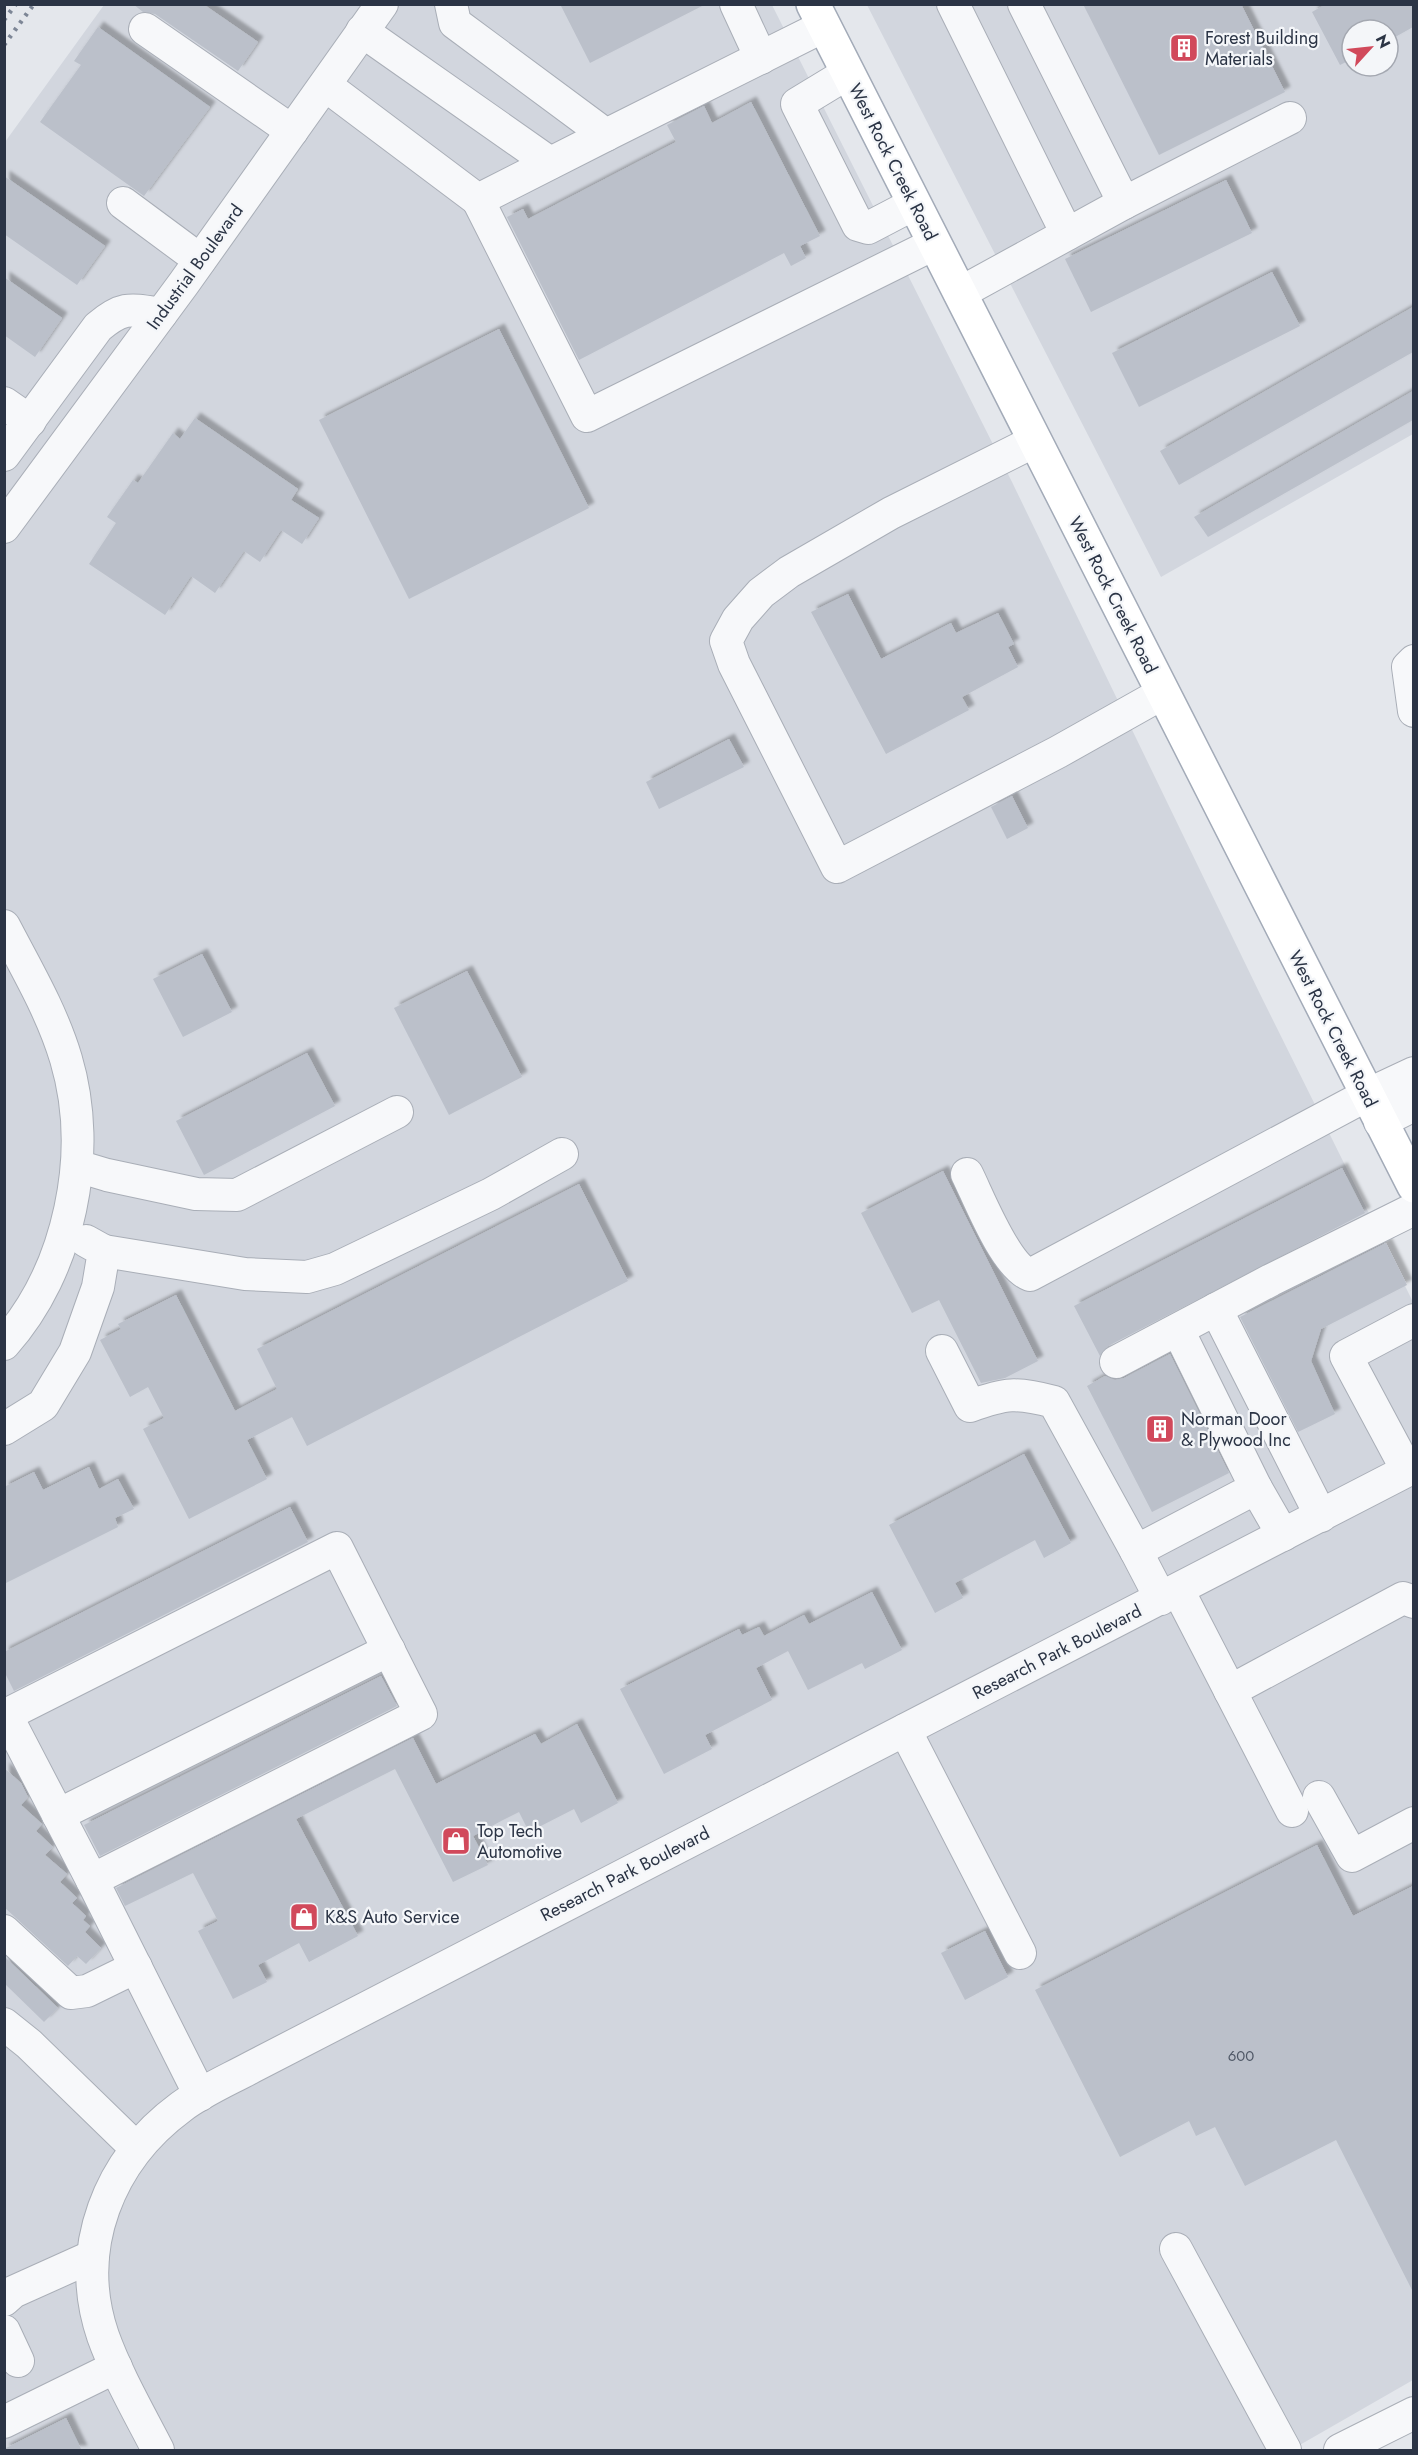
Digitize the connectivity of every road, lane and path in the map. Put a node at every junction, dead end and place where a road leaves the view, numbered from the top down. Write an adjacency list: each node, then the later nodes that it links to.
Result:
1 (382, 4): 8 (street, Industrial Boulevard)
2 (736, 4): 9 (street)
3 (953, 4): 20 (street)
4 (1024, 4): 18 (street)
5 (459, 10): 14 (street)
6 (819, 15): 9 (street); 10 (main road, West Rock Creek Road)
7 (145, 29): 13 (street)
8 (362, 32): 11 (street, Industrial Boulevard); 15 (street)
9 (761, 58): 14 (street)
10 (848, 74): 19 (main road, West Rock Creek Road); 19 (street)
11 (325, 85): 13 (street, Industrial Boulevard); 16 (street)
12 (1290, 118): 18 (street)
13 (292, 131): 22 (street, Industrial Boulevard)
14 (606, 135): 15 (street)
15 (550, 163): 16 (street)
16 (478, 200): 21 (street)
17 (123, 203): 22 (street)
18 (1124, 203): 20 (street)
19 (914, 204): 21 (main road, West Rock Creek Road)
20 (1067, 234): 23 (street)
21 (934, 244): 23 (main road, West Rock Creek Road)
22 (200, 260): 24 (street, Industrial Boulevard)
23 (960, 293): 28 (main road, West Rock Creek Road)
24 (161, 314): 26 (street); 27 (street, Industrial Boulevard)
25 (4, 403): 26 (street)
26 (37, 412): 27 (street); 29 (street)
27 (77, 426): 30 (street, Industrial Boulevard)
28 (1035, 441): 32 (main road, West Rock Creek Road); 32 (street)
29 (4, 455)
30 (4, 527)
31 (1413, 661): 33 (street)
32 (1163, 693): 37 (main road, West Rock Creek Road)
33 (1413, 711)
34 (4, 926): 40 (street)
35 (1413, 1073): 37 (street)
36 (1413, 1106): 37 (street)
37 (1374, 1108): 41 (street); 42 (main road, West Rock Creek Road)
38 (397, 1112): 40 (street)
39 (561, 1154): 45 (street)
40 (78, 1166): 44 (street)
41 (967, 1174)
42 (1413, 1186)
43 (1413, 1209): 46 (street)
44 (64, 1231): 45 (street); 49 (street)
45 (104, 1251): 52 (street)
46 (1216, 1309): 48 (street); 55 (street)
47 (1413, 1320): 53 (street)
48 (1178, 1330): 51 (street); 54 (street)
49 (4, 1344)
50 (942, 1351): 57 (street)
51 (1116, 1362)
52 (4, 1429)
53 (1410, 1469): 55 (street, Research Park Boulevard)
54 (1256, 1488): 56 (street); 57 (street)
55 (1321, 1516): 56 (street, Research Park Boulevard)
56 (1283, 1535): 58 (street, Research Park Boulevard)
57 (1136, 1551): 58 (street)
58 (1170, 1595): 61 (street); 63 (street, Research Park Boulevard)
59 (1413, 1602): 61 (street)
60 (389, 1650): 62 (street); 66 (street); 68 (street)
61 (1230, 1691): 65 (street)
62 (5, 1715): 66 (street)
63 (905, 1730): 70 (street); 73 (street, Research Park Boulevard)
64 (1319, 1797): 67 (street)
65 (1292, 1811)
66 (58, 1815): 68 (street)
67 (1413, 1823)
68 (92, 1880): 71 (street)
69 (4, 1931): 71 (street)
70 (1020, 1953)
71 (136, 1967): 73 (street)
72 (4, 2024): 74 (street)
73 (200, 2096): 74 (street, Research Park Boulevard)
74 (136, 2148): 76 (street, Research Park Boulevard)
75 (1176, 2249): 84 (street)
76 (93, 2256): 77 (street); 80 (street, Research Park Boulevard)
77 (4, 2300)
78 (4, 2331): 79 (street)
79 (18, 2361)
80 (116, 2367): 82 (street); 83 (street, Research Park Boulevard)
81 (1413, 2413): 85 (street)
82 (4, 2422)
83 (158, 2451)
84 (1285, 2451)
85 (1340, 2451)

